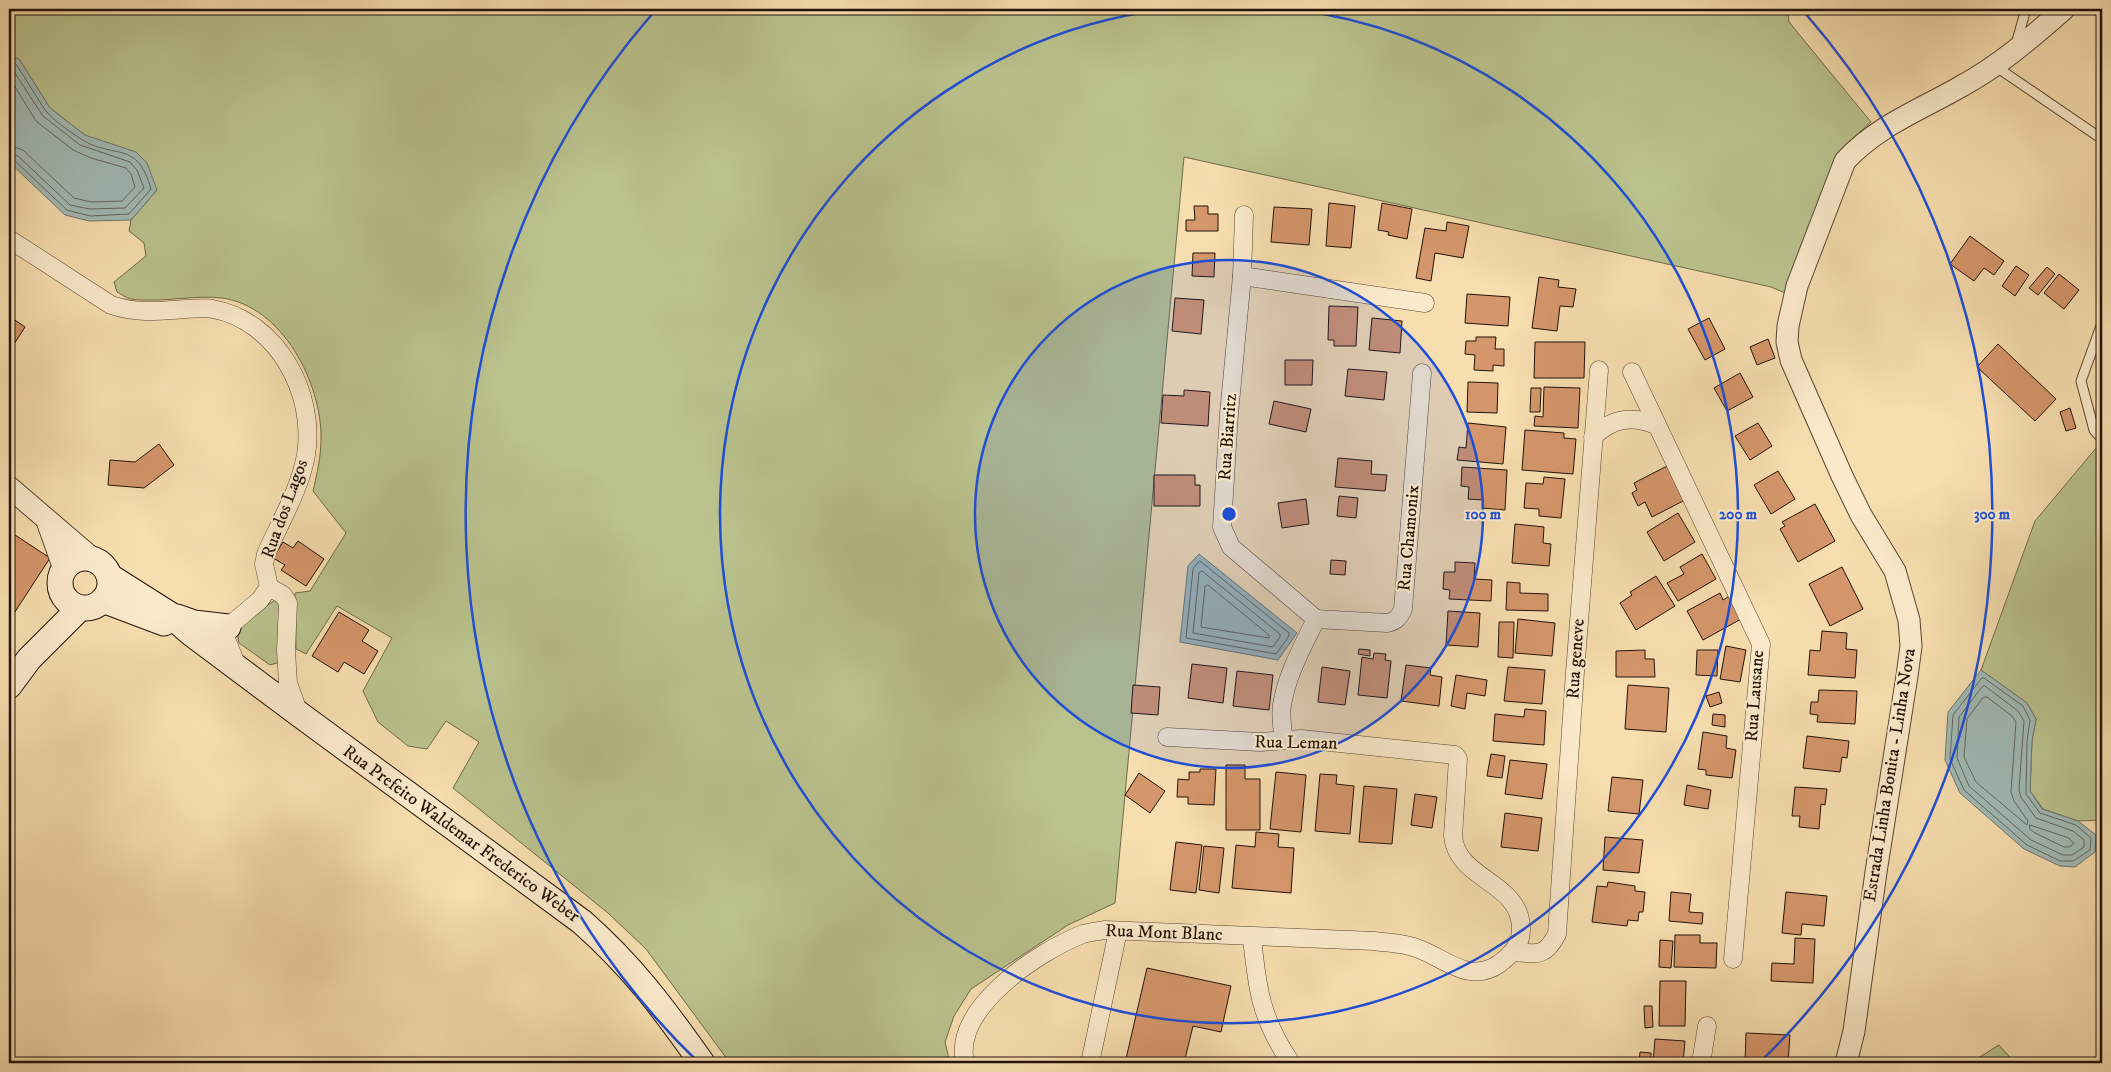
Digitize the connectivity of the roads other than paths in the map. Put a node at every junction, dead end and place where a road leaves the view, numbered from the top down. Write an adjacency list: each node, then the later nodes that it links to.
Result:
1 (2026, 9): 3 (lane)
2 (2064, 9): 3 (street, Estrada Linha Bonita - Linha Nova)
3 (2013, 52): 4 (street, Estrada Linha Bonita - Linha Nova)
4 (1995, 66): 5 (lane); 42 (street, Estrada Linha Bonita - Linha Nova)
5 (2102, 139)
6 (1244, 215): 8 (street, Rua Biarritz)
7 (9, 239): 20 (street, Rua dos Lagos)
8 (1242, 276): 9 (street); 24 (street, Rua Biarritz)
9 (1425, 303)
10 (2102, 323): 16 (lane)
11 (1599, 370): 15 (street, Rua geneve)
12 (1632, 372): 14 (street, Rua Lausane)
13 (1422, 373): 24 (street, Rua Chamonix)
14 (1656, 424): 15 (street); 35 (street, Rua Lausane)
15 (1594, 437): 34 (street, Rua geneve)
16 (2102, 439)
17 (9, 487): 18 (street, Rua Prefeito Waldemar Frederico Weber)
18 (47, 521): 19 (street, Rua Prefeito Waldemar Frederico Weber); 21 (street, Rua Prefeito Waldemar Frederico Weber)
19 (101, 568): 21 (main road); 22 (main road); 23 (main road, Rua Prefeito Waldemar Frederico Weber)
20 (269, 587): 25 (street); 29 (street)
21 (69, 590): 22 (main road); 28 (main road)
22 (104, 600): 26 (main road, Rua Prefeito Waldemar Frederico Weber)
23 (169, 614): 25 (main road); 26 (main road, Rua Prefeito Waldemar Frederico Weber)
24 (1316, 618): 31 (street)
25 (228, 627): 27 (street)
26 (192, 634): 27 (main road, Rua Prefeito Waldemar Frederico Weber)
27 (237, 666): 29 (main road, Rua Prefeito Waldemar Frederico Weber)
28 (9, 686)
29 (299, 714): 37 (main road, Rua Prefeito Waldemar Frederico Weber)
30 (1167, 737): 31 (street, Rua Leman)
31 (1283, 740): 34 (street, Rua Leman)
32 (1118, 931): 33 (street, Rua Mont Blanc); 38 (street, Rua Mont Blanc); 39 (street)
33 (1252, 937): 34 (street, Rua Mont Blanc); 40 (street)
34 (1514, 952)
35 (1733, 958)
36 (1707, 1026): 41 (street)
37 (702, 1063)
38 (965, 1063)
39 (1090, 1063)
40 (1291, 1063)
41 (1701, 1063)
42 (1846, 1063)

